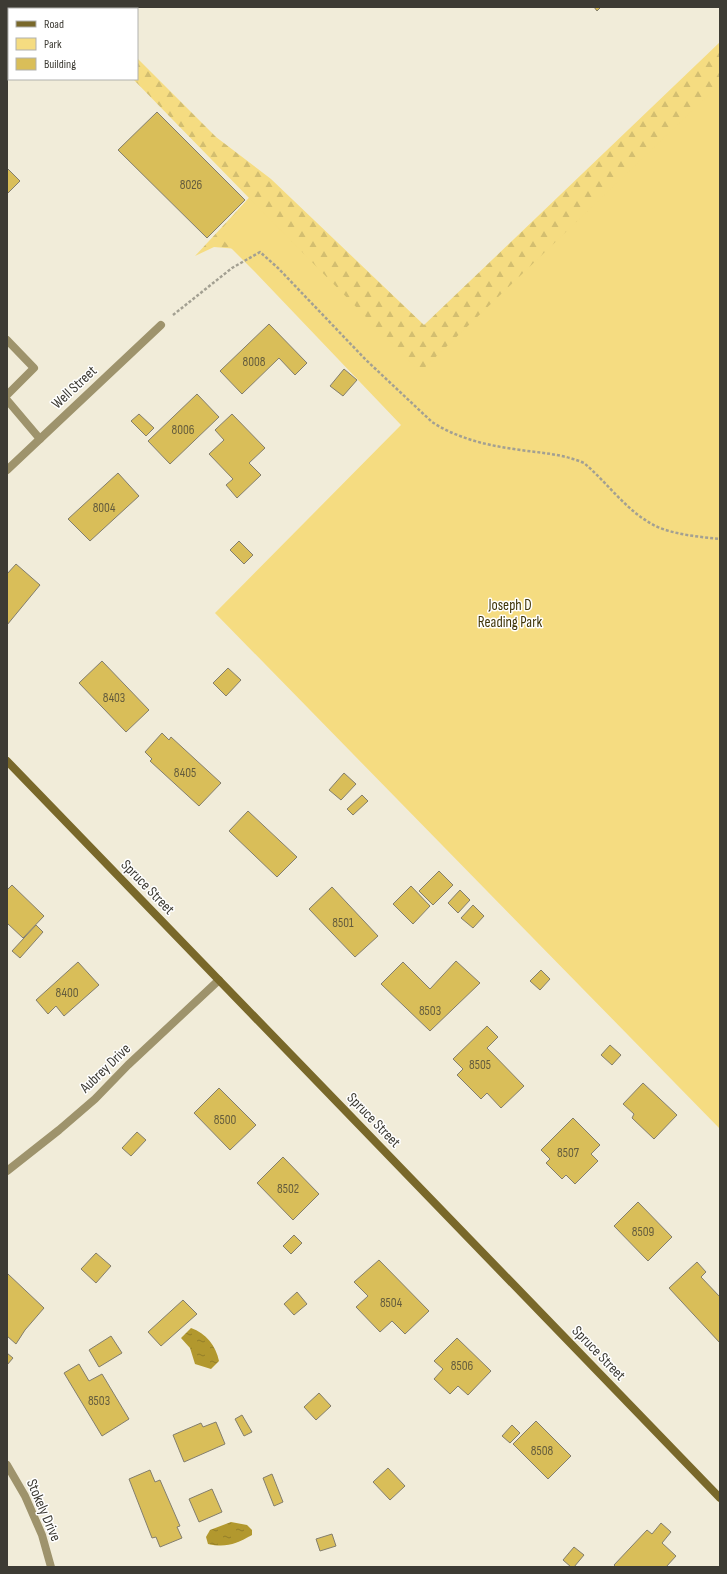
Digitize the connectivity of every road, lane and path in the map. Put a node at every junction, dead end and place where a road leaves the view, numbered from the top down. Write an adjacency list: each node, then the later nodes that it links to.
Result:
1 (160, 325): 5 (street, Well Street); 7 (path)
2 (7, 340): 3 (street)
3 (7, 395)
4 (7, 400): 5 (street)
5 (40, 439): 6 (street, Well Street)
6 (7, 470)
7 (720, 539)
8 (7, 761): 9 (street, Spruce Street)
9 (219, 980): 10 (street, Aubrey Drive); 12 (street, Spruce Street)
10 (7, 1171)
11 (7, 1465): 13 (street, Stokely Drive)
12 (720, 1498)
13 (51, 1567)

